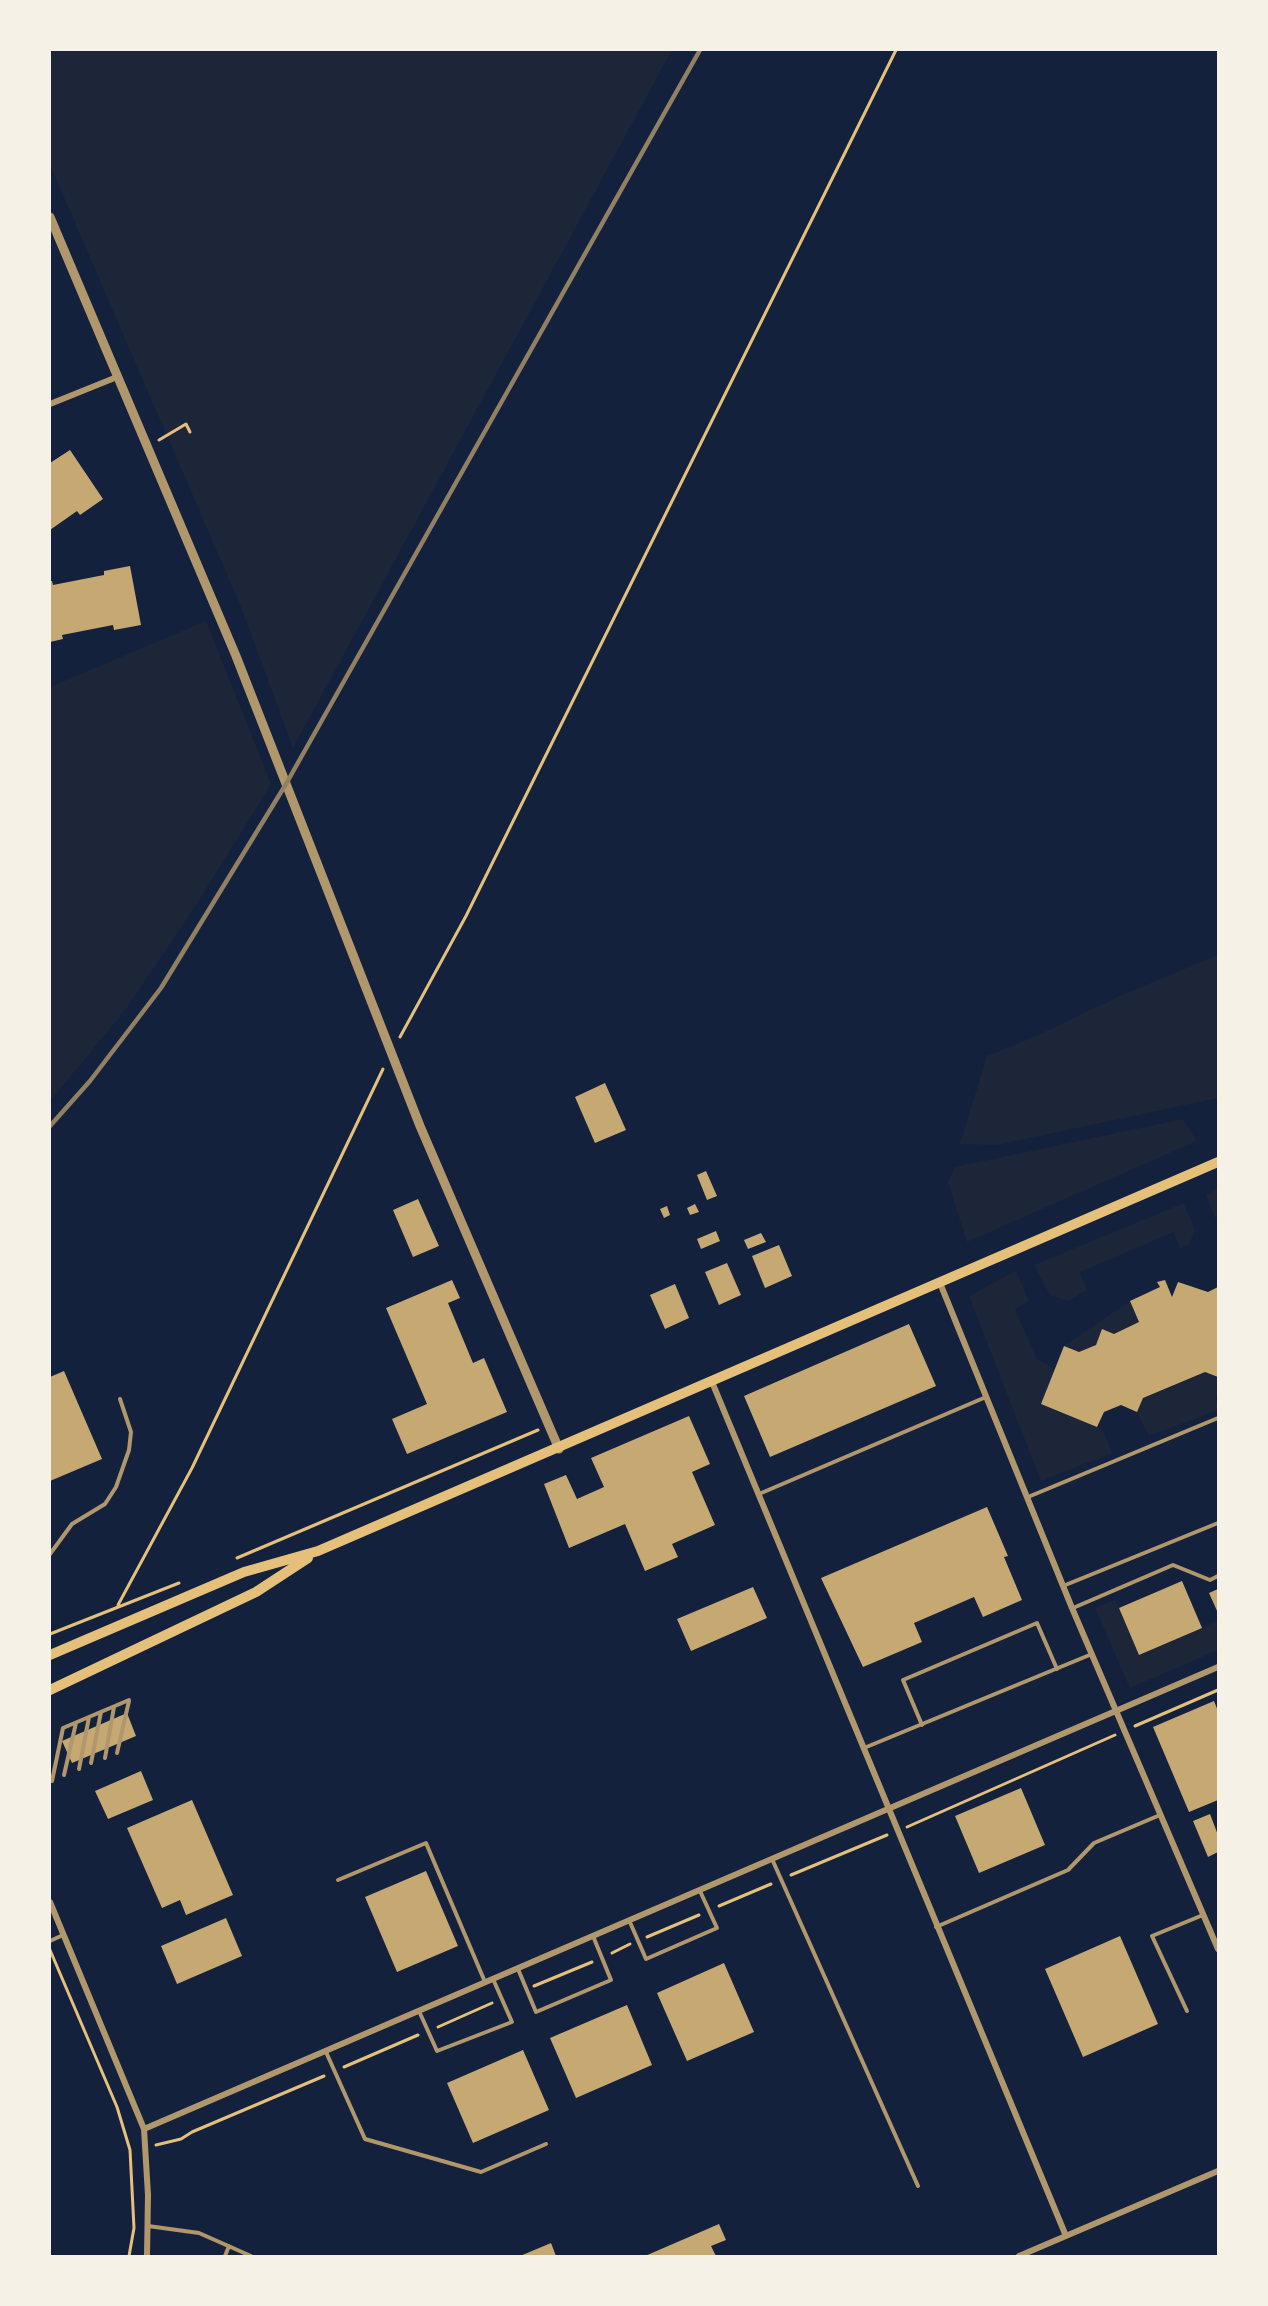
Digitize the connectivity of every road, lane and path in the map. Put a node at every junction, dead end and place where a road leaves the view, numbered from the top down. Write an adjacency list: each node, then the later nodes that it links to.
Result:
1 (896, 50): 7 (path)
2 (50, 217): 3 (street)
3 (117, 377): 4 (street); 6 (street)
4 (50, 404)
5 (190, 432): 6 (path)
6 (147, 447): 7 (street)
7 (391, 1054): 14 (street); 25 (path)
8 (1218, 1162): 9 (main road)
9 (940, 1283): 10 (main road); 11 (street)
10 (712, 1382): 15 (main road); 16 (street)
11 (988, 1397): 16 (lane); 17 (street)
12 (120, 1399): 20 (lane)
13 (1218, 1418): 17 (lane)
14 (549, 1425): 15 (street); 21 (path)
15 (559, 1449): 19 (main road)
16 (758, 1495): 41 (street)
17 (1028, 1497): 24 (street)
18 (1218, 1523): 24 (lane)
19 (318, 1551): 29 (main road); 32 (main road)
20 (50, 1554)
21 (233, 1559)
22 (1218, 1576): 26 (lane)
23 (179, 1583): 25 (path)
24 (1063, 1586): 26 (street)
25 (118, 1605): 27 (path)
26 (1072, 1608): 28 (street)
27 (50, 1634)
28 (1092, 1654): 31 (lane); 35 (street)
29 (50, 1655)
30 (1218, 1667): 35 (street)
31 (1057, 1669): 39 (lane); 39 (lane)
32 (50, 1690)
33 (1218, 1690): 40 (path)
34 (114, 1707): 36 (lane); 42 (lane); 43 (lane)
35 (1116, 1711): 40 (street); 48 (street)
36 (101, 1712): 37 (lane); 44 (lane)
37 (89, 1717): 38 (lane); 45 (lane)
38 (76, 1723): 46 (lane); 47 (lane)
39 (922, 1725): 41 (lane)
40 (1125, 1731): 49 (street); 50 (path)
41 (864, 1748): 48 (street)
42 (117, 1753)
43 (105, 1758)
44 (92, 1763)
45 (79, 1769)
46 (64, 1775)
47 (52, 1781)
48 (888, 1810): 50 (street); 51 (street)
49 (1161, 1814): 57 (street); 59 (lane)
50 (897, 1831): 52 (path); 59 (street)
51 (772, 1859): 52 (lane); 54 (street)
52 (782, 1879): 56 (path); 81 (lane)
53 (338, 1880): 69 (lane)
54 (700, 1890): 56 (lane); 58 (street)
55 (50, 1902): 60 (street)
56 (709, 1911): 63 (path); 63 (lane)
57 (1204, 1914): 65 (street); 73 (lane)
58 (629, 1920): 61 (street); 63 (lane)
59 (936, 1927): 83 (street)
60 (63, 1935): 62 (lane); 77 (street)
61 (593, 1936): 66 (lane); 67 (street)
62 (50, 1941)
63 (638, 1941): 66 (path)
64 (50, 1948): 85 (path)
65 (1218, 1949)
66 (602, 1958): 70 (path); 70 (lane)
67 (518, 1969): 68 (street); 70 (lane)
68 (493, 1979): 69 (street); 71 (lane)
69 (485, 1982): 72 (street)
70 (526, 1989)
71 (502, 2000): 74 (path); 74 (lane)
72 (419, 2011): 74 (lane); 75 (street)
73 (1187, 2011)
74 (428, 2031): 76 (path)
75 (325, 2051): 76 (lane); 77 (street)
76 (334, 2071): 78 (lane); 79 (path)
77 (144, 2128): 79 (street)
78 (546, 2144)
79 (147, 2147): 82 (street)
80 (1218, 2171): 83 (street)
81 (918, 2186)
82 (148, 2226): 84 (lane); 86 (street)
83 (1066, 2236): 89 (street)
84 (229, 2246): 87 (lane); 88 (lane)
85 (129, 2256)
86 (147, 2256)
87 (225, 2256)
88 (251, 2256)
89 (1019, 2256)

